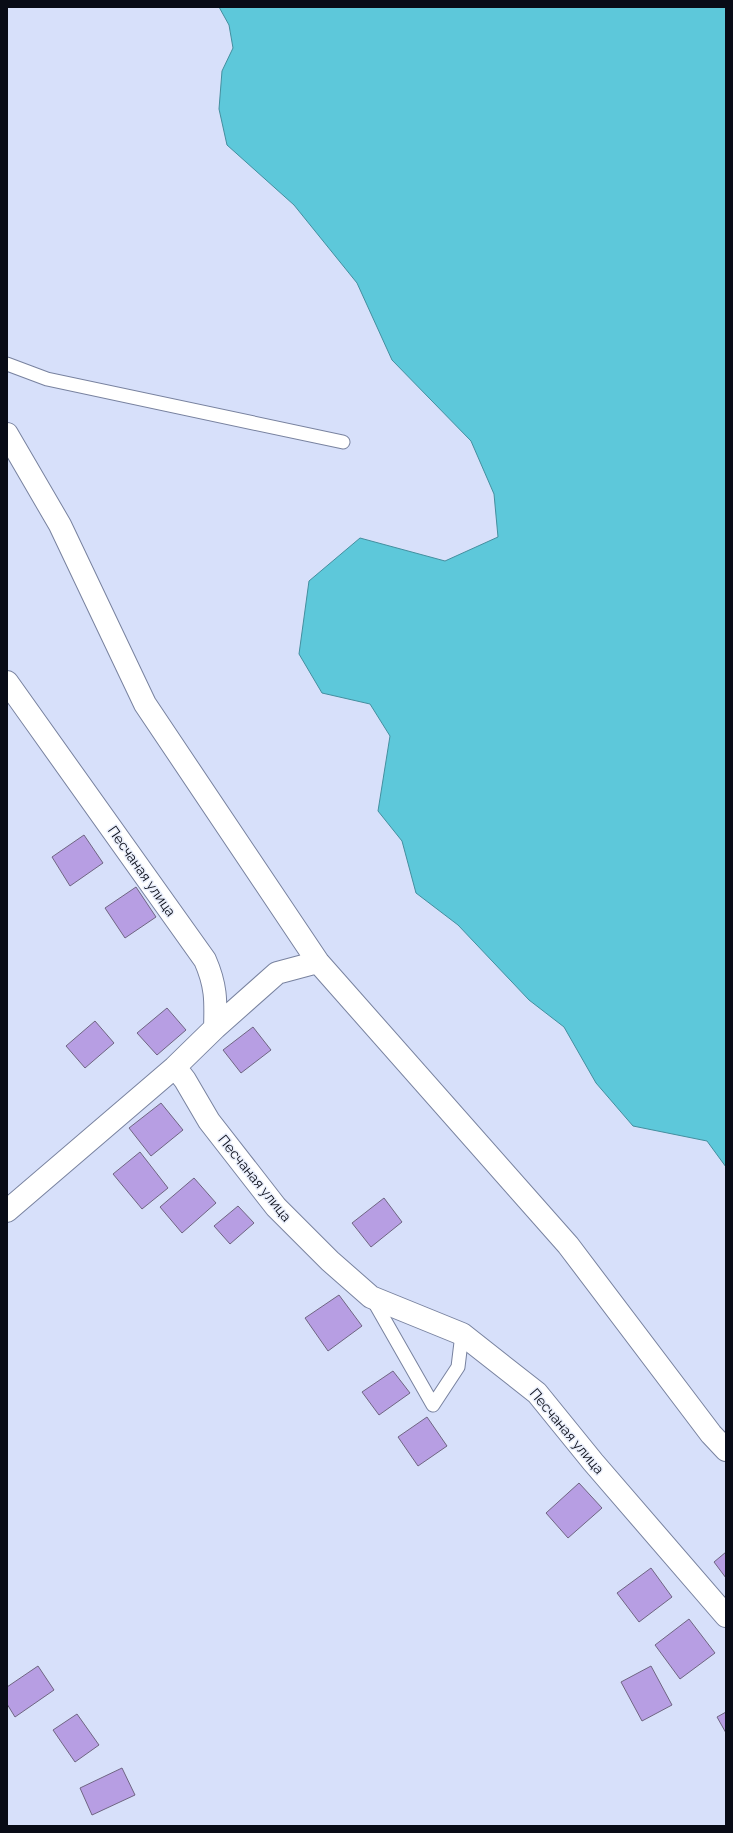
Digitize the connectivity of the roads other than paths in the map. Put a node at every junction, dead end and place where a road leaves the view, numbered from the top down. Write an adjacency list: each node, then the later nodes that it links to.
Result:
1 (7, 364): 3 (lane)
2 (7, 434): 5 (street)
3 (343, 442)
4 (7, 682): 6 (street, Песчаная улица)
5 (318, 962): 6 (street); 11 (street)
6 (215, 1028): 7 (street)
7 (175, 1068): 8 (street); 9 (street, Песчаная улица)
8 (7, 1211)
9 (371, 1296): 10 (street, Песчаная улица); 10 (lane)
10 (462, 1334): 12 (street, Песчаная улица)
11 (726, 1450)
12 (726, 1616)

